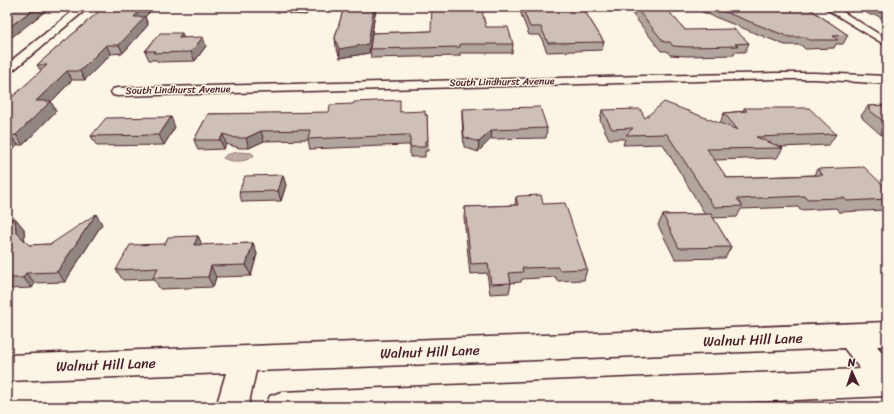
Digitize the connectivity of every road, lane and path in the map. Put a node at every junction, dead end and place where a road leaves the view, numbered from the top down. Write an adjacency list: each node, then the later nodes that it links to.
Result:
1 (84, 7): 4 (street)
2 (828, 7): 3 (street)
3 (887, 43)
4 (7, 70)
5 (887, 80): 6 (street, South Lindhurst Avenue)
6 (117, 92)
7 (887, 334): 8 (main road, Walnut Hill Lane)
8 (852, 336): 9 (main road, Walnut Hill Lane); 11 (main road)
9 (244, 359): 10 (main road, Walnut Hill Lane); 12 (main road)
10 (7, 368)
11 (887, 381): 13 (main road)
12 (232, 407)
13 (281, 407)

